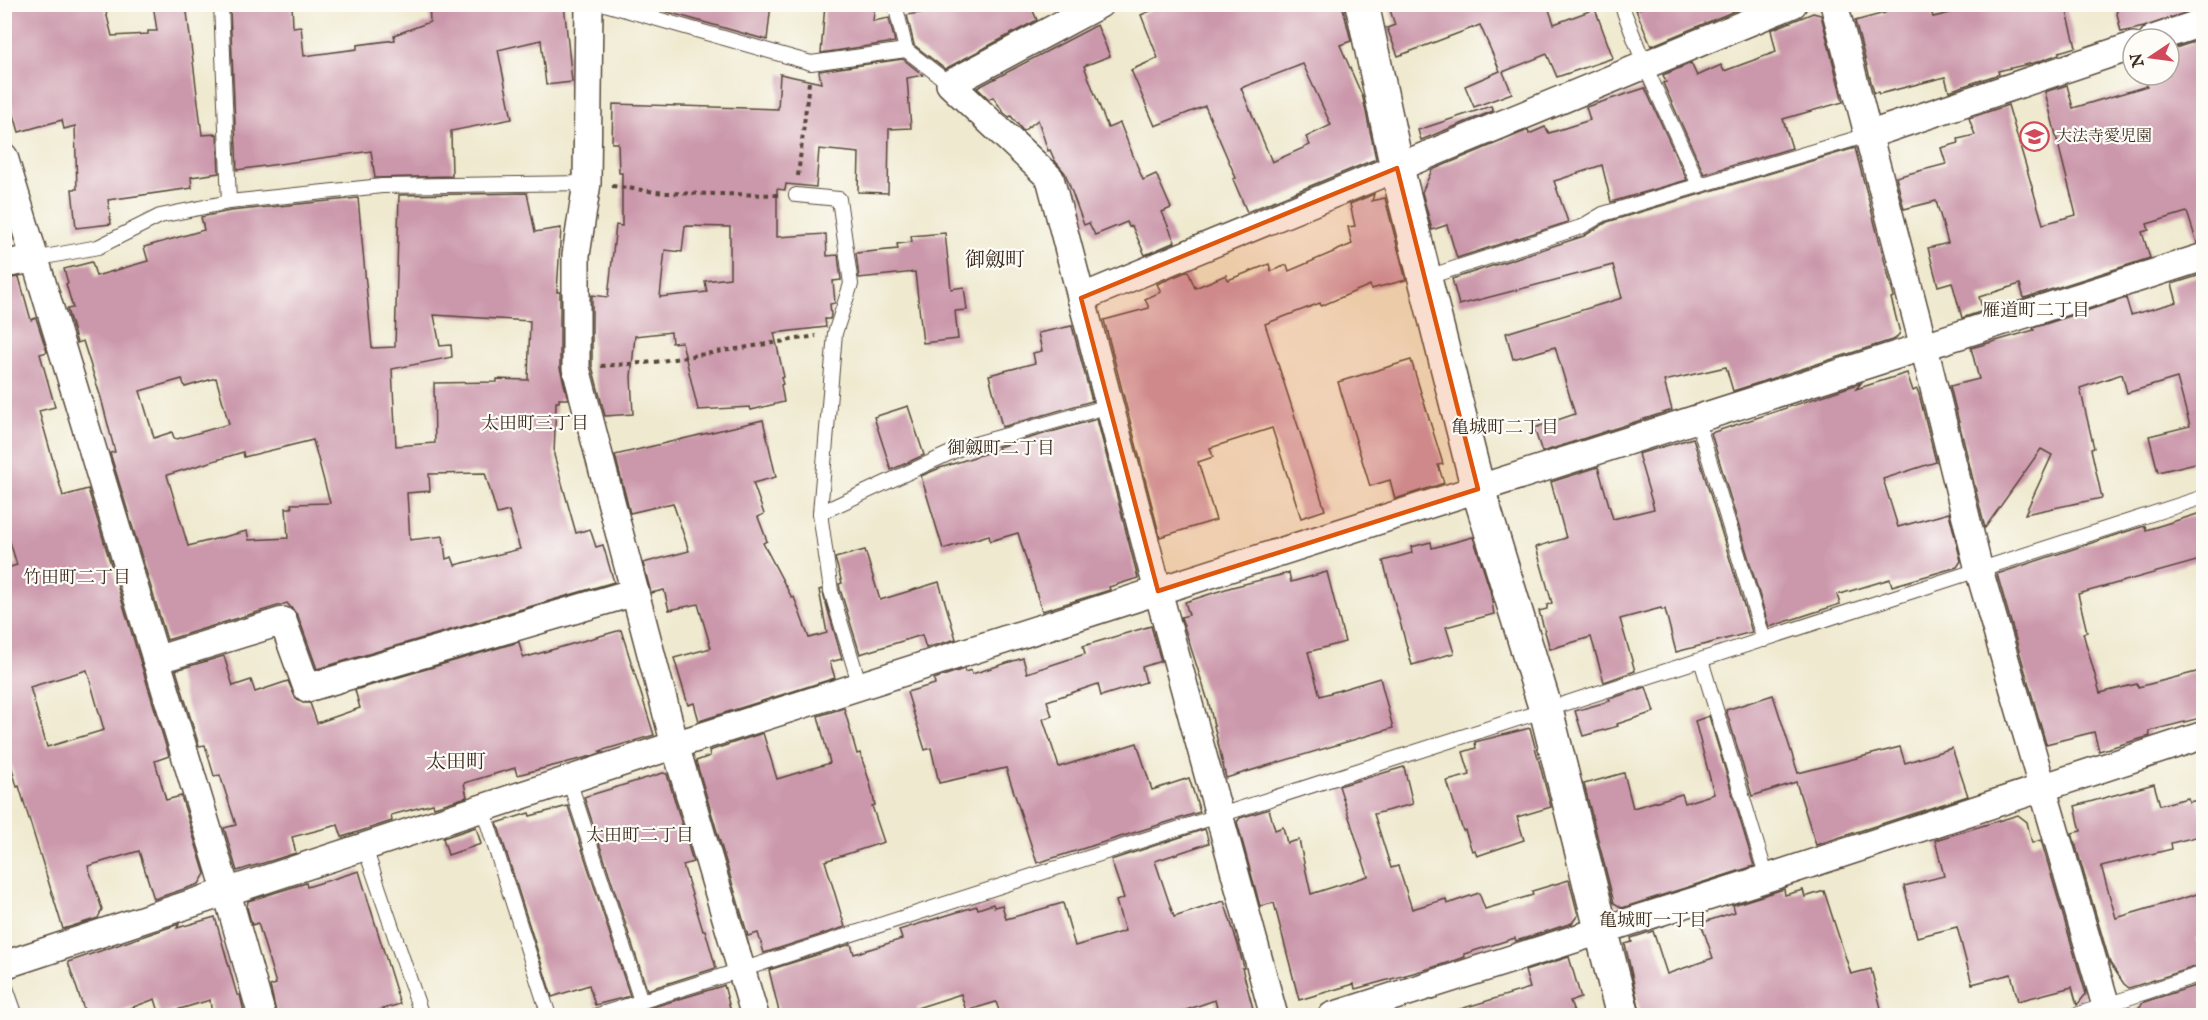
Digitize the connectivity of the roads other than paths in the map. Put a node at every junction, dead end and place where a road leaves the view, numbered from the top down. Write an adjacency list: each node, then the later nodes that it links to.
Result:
1 (221, 4): 22 (lane)
2 (589, 4): 19 (street)
3 (605, 4): 12 (lane)
4 (895, 4): 12 (lane)
5 (1100, 4): 15 (street)
6 (1362, 4): 18 (street)
7 (1621, 4): 14 (lane)
8 (1793, 4): 14 (street)
9 (1834, 4): 16 (street)
10 (2204, 22): 11 (street)
11 (2181, 30)
12 (906, 50): 15 (lane)
13 (2121, 50): 16 (street)
14 (1645, 66): 18 (street); 20 (lane)
15 (950, 84): 27 (street)
16 (1868, 135): 20 (lane); 28 (street)
17 (4, 157): 24 (street)
18 (1397, 168): 26 (street); 27 (street)
19 (587, 183): 22 (lane); 36 (street)
20 (1699, 185): 26 (lane)
21 (796, 195): 33 (lane)
22 (229, 202): 24 (lane)
23 (2204, 257): 28 (street)
24 (34, 259): 25 (street); 38 (street)
25 (4, 264)
26 (1425, 278): 31 (street)
27 (1081, 298): 29 (street)
28 (1924, 347): 30 (street); 34 (street)
29 (1109, 406): 33 (lane); 35 (street)
30 (1697, 419): 31 (street); 37 (lane)
31 (1478, 489): 35 (street); 41 (street)
32 (2204, 497): 34 (lane)
33 (820, 513): 40 (lane)
34 (1979, 570): 37 (lane); 45 (street)
35 (1158, 591): 40 (street); 47 (street)
36 (635, 592): 38 (street); 43 (street)
37 (1764, 640): 39 (lane)
38 (156, 660): 50 (street)
39 (1701, 660): 41 (lane); 49 (lane)
40 (860, 686): 43 (street)
41 (1546, 710): 47 (lane); 51 (street)
42 (2204, 735): 45 (street)
43 (675, 745): 44 (street); 53 (street)
44 (569, 780): 46 (street); 56 (lane)
45 (2044, 787): 49 (street); 57 (street)
46 (483, 809): 48 (street); 62 (lane)
47 (1220, 815): 53 (lane); 65 (street)
48 (364, 848): 50 (street); 61 (lane)
49 (1767, 878): 51 (street)
50 (227, 893): 52 (street); 60 (street)
51 (1601, 930): 66 (street); 67 (street)
52 (4, 965)
53 (741, 970): 56 (lane); 64 (street)
54 (2204, 973): 57 (lane)
55 (4, 982): 59 (lane)
56 (640, 1001): 58 (lane)
57 (2108, 1010): 68 (lane)
58 (616, 1012): 63 (lane)
59 (16, 1016)
60 (262, 1016)
61 (422, 1016)
62 (549, 1016)
63 (594, 1016)
64 (755, 1016)
65 (1274, 1016)
66 (1332, 1016)
67 (1623, 1016)
68 (2073, 1016)

